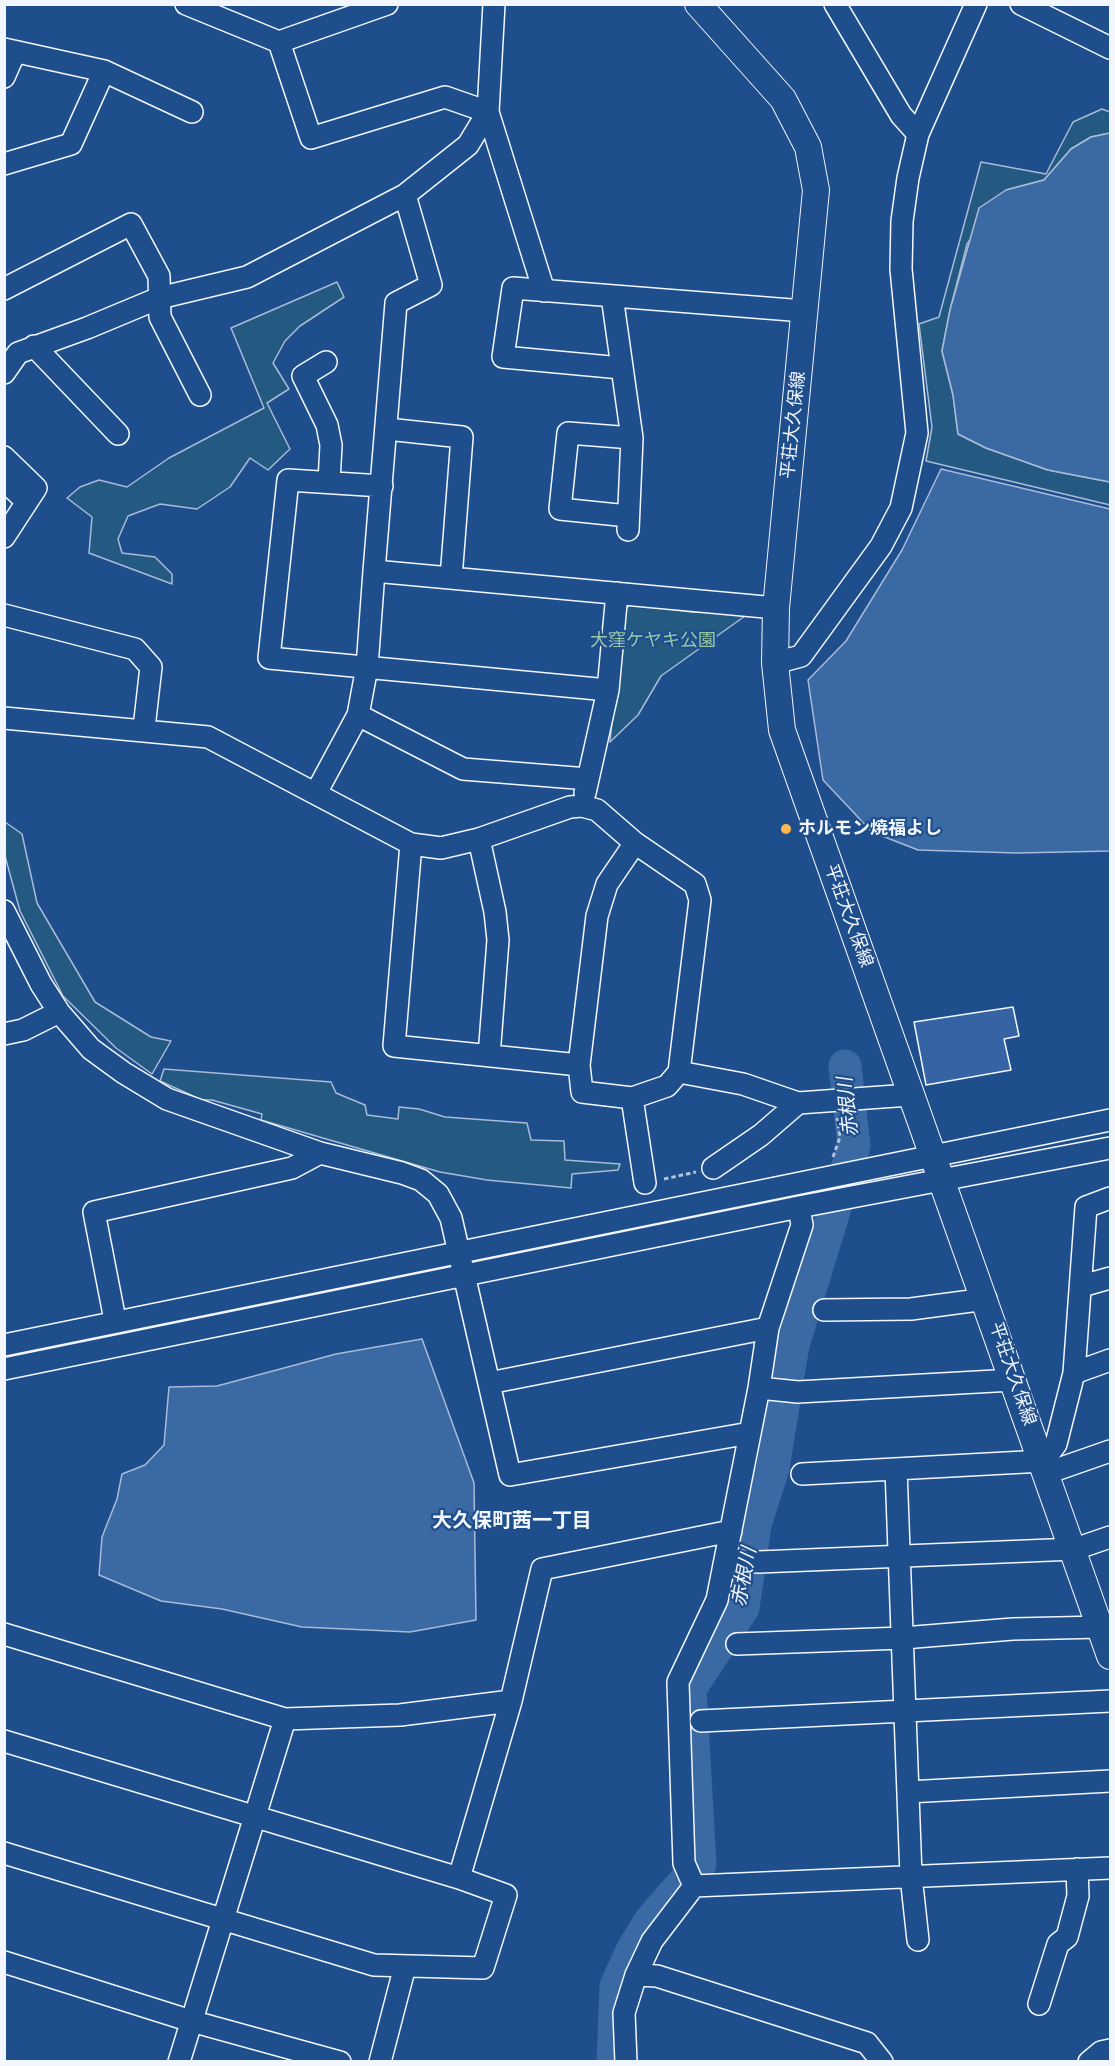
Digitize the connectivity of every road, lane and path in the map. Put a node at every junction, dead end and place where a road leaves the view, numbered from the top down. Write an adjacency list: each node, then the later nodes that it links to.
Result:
1 (186, 4): 8 (street)
2 (387, 4): 8 (street)
3 (494, 4): 14 (street)
4 (698, 4): 22 (main road, 平荘大久保線)
5 (835, 4): 15 (street)
6 (1021, 4): 9 (street)
7 (967, 7): 15 (street)
8 (279, 42): 14 (street)
9 (1110, 48)
10 (10, 51): 11 (street); 12 (street)
11 (104, 71): 13 (street); 16 (street)
12 (4, 77)
13 (192, 112)
14 (488, 112): 17 (street); 19 (street)
15 (918, 134): 42 (street)
16 (4, 164)
17 (405, 195): 21 (street); 28 (street)
18 (4, 289): 21 (street)
19 (544, 291): 20 (street); 25 (street)
20 (612, 296): 22 (street); 25 (street)
21 (159, 298): 23 (street); 27 (street)
22 (804, 311): 40 (main road, 平荘大久保線)
23 (34, 346): 26 (street); 29 (street)
24 (326, 362): 33 (street)
25 (621, 368): 30 (street)
26 (4, 373)
27 (200, 395)
28 (387, 429): 34 (street); 38 (street)
29 (118, 434)
30 (632, 438): 30 (street)
31 (4, 457): 35 (street)
32 (4, 480): 35 (street)
33 (329, 482): 34 (street); 43 (street)
34 (382, 486): 37 (street)
35 (27, 502): 36 (street)
36 (4, 537)
37 (374, 571): 38 (street); 43 (street)
38 (451, 578): 39 (street)
39 (616, 593): 40 (street); 44 (street)
40 (776, 608): 42 (main road, 平荘大久保線)
41 (4, 615): 47 (street)
42 (775, 663): 60 (main road, 平荘大久保線)
43 (367, 668): 44 (street); 45 (street)
44 (608, 690): 48 (street)
45 (358, 715): 48 (street); 49 (street)
46 (4, 718): 47 (street)
47 (144, 728): 49 (street)
48 (588, 779): 50 (street)
49 (316, 793): 52 (street)
50 (582, 806): 51 (street); 53 (street)
51 (479, 839): 52 (street); 57 (street)
52 (411, 843): 57 (street)
53 (635, 843): 58 (street); 59 (street)
54 (4, 911): 55 (street)
55 (59, 1012): 56 (street); 66 (street)
56 (4, 1034)
57 (489, 1056): 58 (street)
58 (579, 1065): 61 (street)
59 (679, 1072): 61 (street); 63 (street)
60 (910, 1095): 62 (street); 67 (main road, 平荘大久保線)
61 (632, 1098): 71 (street)
62 (834, 1101): 63 (street); 68 (path)
63 (798, 1103): 69 (street)
64 (1110, 1120): 67 (street)
65 (1110, 1148): 70 (street)
66 (320, 1153): 74 (street); 80 (street)
67 (933, 1154): 70 (main road, 平荘大久保線); 74 (street)
68 (832, 1158)
69 (713, 1168): 71 (path)
70 (942, 1180): 73 (street); 78 (main road, 平荘大久保線)
71 (645, 1183)
72 (1110, 1198): 77 (street)
73 (799, 1208): 75 (street); 81 (street)
74 (460, 1252): 75 (street); 80 (street)
75 (464, 1275): 84 (street); 87 (street)
76 (1110, 1278): 77 (street)
77 (1082, 1286): 85 (street)
78 (986, 1299): 79 (street); 86 (main road, 平荘大久保線)
79 (824, 1310)
80 (115, 1320): 82 (street)
81 (768, 1328): 87 (street); 88 (street)
82 (4, 1344)
83 (1110, 1359): 85 (street)
84 (4, 1369)
85 (1074, 1372): 91 (street)
86 (1013, 1380): 88 (street); 91 (main road, 平荘大久保線)
87 (489, 1383): 89 (street)
88 (759, 1388): 89 (street)
89 (750, 1433): 94 (street)
90 (1110, 1451): 91 (street)
91 (1045, 1467): 92 (street); 96 (main road, 平荘大久保線)
92 (896, 1469): 93 (street); 97 (street)
93 (802, 1474)
94 (731, 1532): 98 (street); 104 (street)
95 (1110, 1537): 96 (street)
96 (1074, 1550): 97 (street); 99 (main road, 平荘大久保線)
97 (897, 1556): 98 (street); 101 (street)
98 (725, 1560): 118 (street)
99 (1106, 1626): 101 (street); 103 (main road, 平荘大久保線)
100 (4, 1634): 107 (street)
101 (903, 1638): 102 (street); 106 (street)
102 (737, 1644)
103 (1110, 1656)
104 (511, 1701): 107 (street); 117 (street)
105 (1110, 1701): 106 (street)
106 (904, 1712): 108 (street); 111 (street)
107 (285, 1719): 112 (street)
108 (701, 1721)
109 (4, 1740): 112 (street)
110 (1110, 1781): 111 (street)
111 (908, 1792): 116 (street)
112 (255, 1815): 117 (street); 119 (street)
113 (4, 1853): 119 (street)
114 (1110, 1868): 115 (street)
115 (1077, 1869): 116 (street); 124 (street)
116 (911, 1876): 118 (street); 120 (street)
117 (459, 1878): 122 (street)
118 (694, 1886): 123 (street)
119 (222, 1920): 122 (street); 125 (street)
120 (918, 1940)
121 (4, 1962): 125 (street)
122 (405, 1966): 129 (street)
123 (636, 1975): 130 (street); 131 (street)
124 (1040, 2004)
125 (191, 2021): 127 (street); 128 (street)
126 (1110, 2049): 132 (street)
127 (179, 2061)
128 (340, 2061)
129 (380, 2061)
130 (626, 2061)
131 (882, 2061)
132 (1089, 2061)

